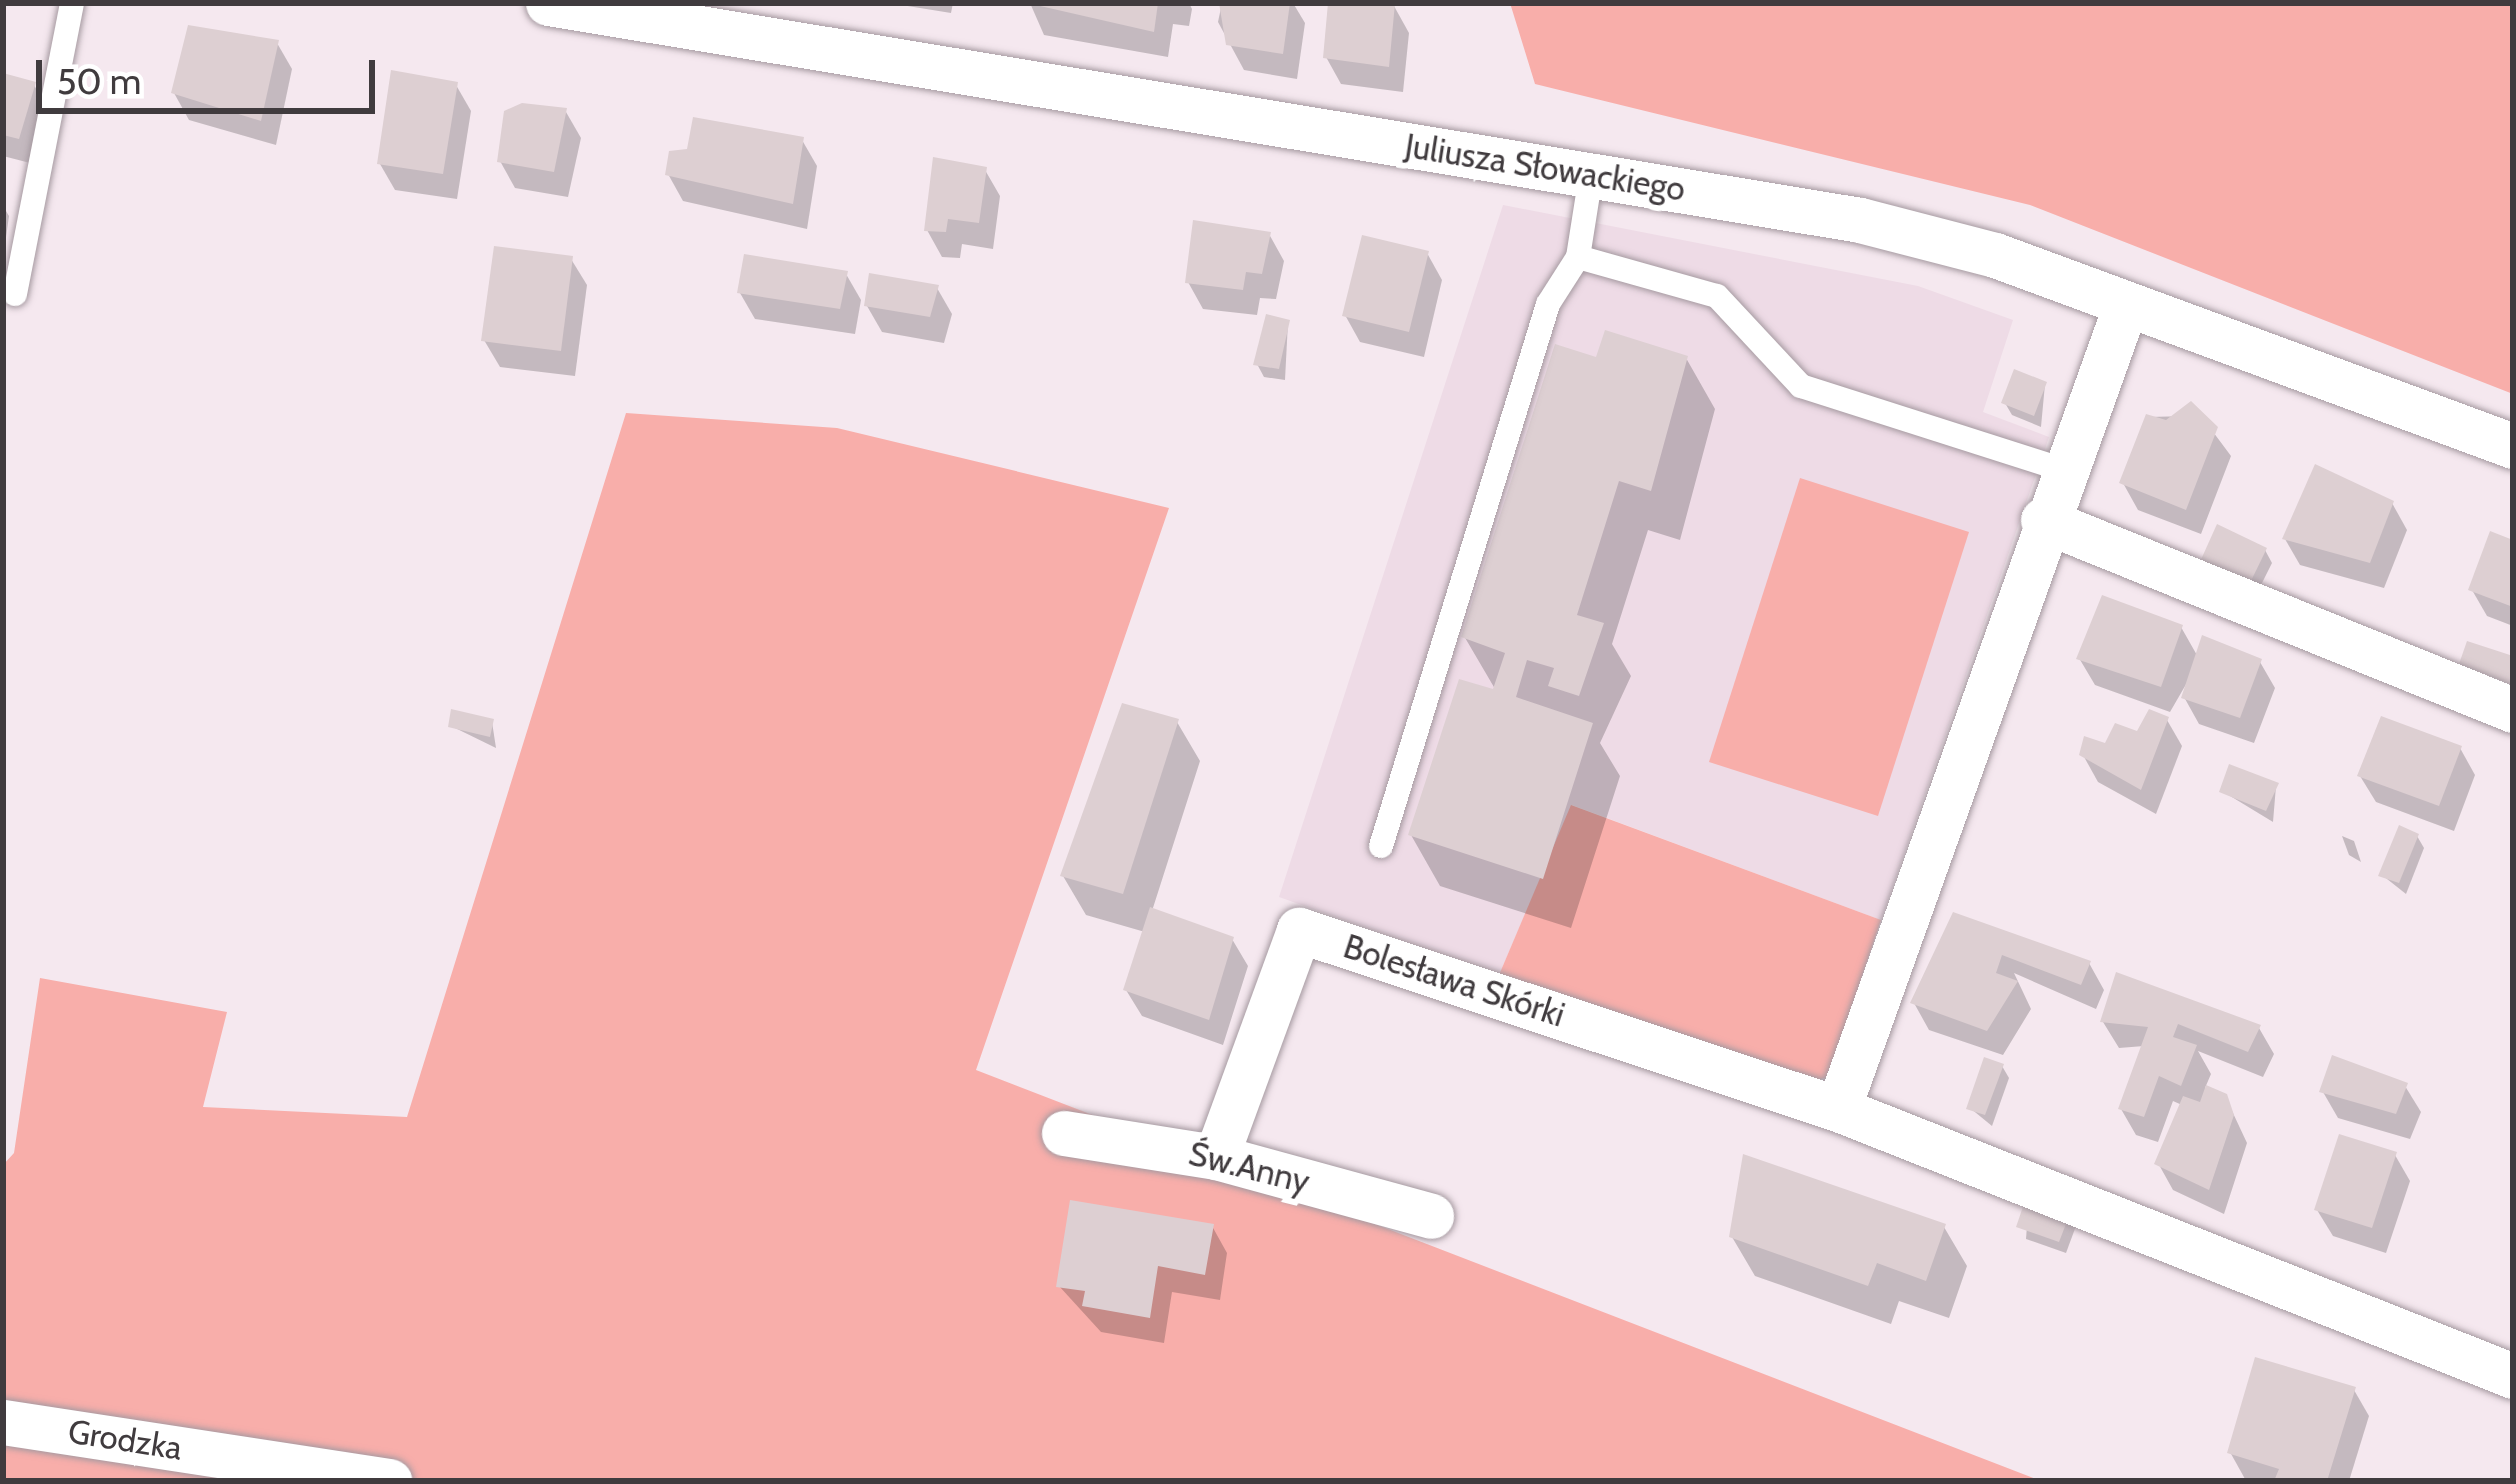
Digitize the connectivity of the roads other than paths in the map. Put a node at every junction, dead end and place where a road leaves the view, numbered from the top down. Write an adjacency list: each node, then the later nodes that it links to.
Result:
1 (72, 3): 5 (lane)
2 (548, 3): 3 (street, Juliusza Słowackiego)
3 (1591, 176): 4 (lane); 6 (street, Juliusza Słowackiego)
4 (1578, 257): 8 (lane); 11 (lane)
5 (15, 294)
6 (2126, 304): 7 (street, Juliusza Słowackiego); 8 (street)
7 (2513, 446)
8 (2064, 470): 9 (street)
9 (2044, 520): 10 (street); 12 (street)
10 (2513, 710)
11 (1381, 846)
12 (1838, 1109): 14 (street, Bolesława Skórki); 16 (street, Bolesława Skórki)
13 (1064, 1133): 14 (street, Św.Anny)
14 (1216, 1157): 15 (street, Św.Anny)
15 (1431, 1216)
16 (2513, 1376)
17 (3, 1422): 18 (street, Grodzka)
18 (390, 1481)

